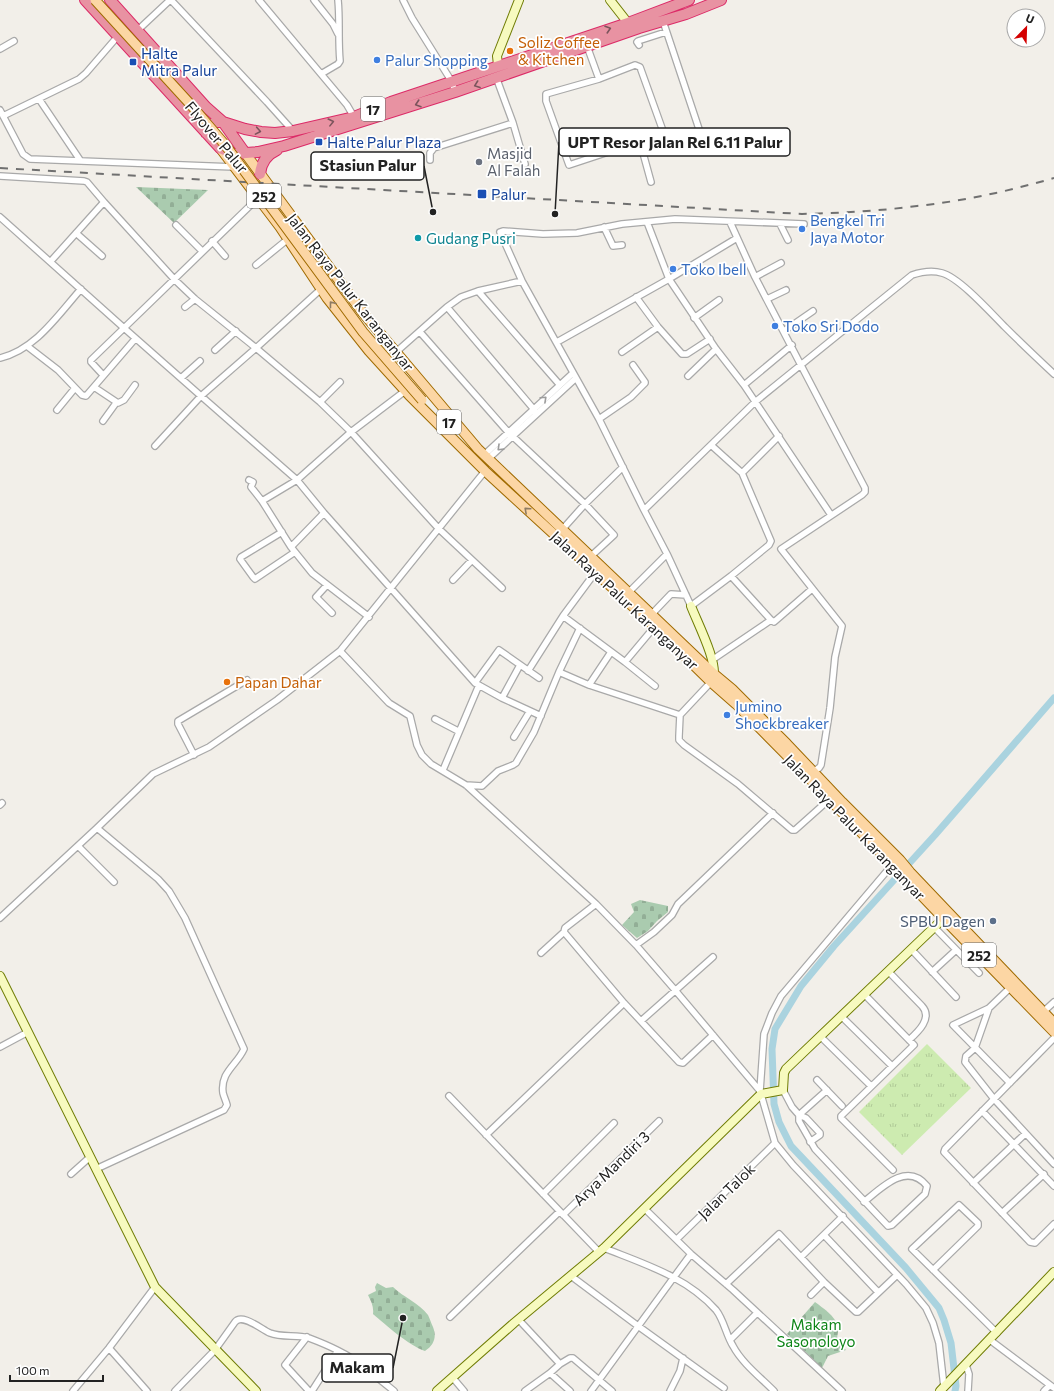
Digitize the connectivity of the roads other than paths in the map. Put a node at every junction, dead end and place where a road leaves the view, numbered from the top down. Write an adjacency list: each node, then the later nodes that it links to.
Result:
1 (85, 0): 19 (highway)
2 (95, 0): 125 (main road, Flyover Palur / 252, bridge)
3 (101, 0): 125 (main road, Flyover Palur / 252)
4 (110, 0): 16 (highway, 17)
5 (170, 0): 16 (street); 38 (street)
6 (259, 0): 25 (street)
7 (314, 0): 18 (street)
8 (338, 0): 18 (street)
9 (404, 0): 28 (street)
10 (519, 0): 24 (street)
11 (610, 0): 15 (street)
12 (689, 0): 15 (highway, 17)
13 (721, 0): 14 (highway, 17)
14 (663, 21): 17 (street); 22 (highway, 17)
15 (628, 23): 24 (highway, 17, one-way to 15)
16 (138, 30): 31 (highway, 17)
17 (666, 32): 21 (street); 42 (street)
18 (338, 34): 25 (street)
19 (118, 36): 30 (street); 35 (highway)
20 (14, 42): 23 (street)
21 (639, 45)
22 (587, 46): 26 (highway, 17); 27 (street)
23 (0, 49)
24 (498, 65): 28 (highway, 17)
25 (321, 74): 34 (street)
26 (496, 77): 29 (highway, 17, one-way to 29); 37 (street)
27 (599, 79): 40 (street); 41 (street)
28 (452, 82): 29 (street); 34 (highway, 17)
29 (456, 92): 43 (highway, 17, one-way to 43)
30 (40, 98): 33 (street); 47 (street)
31 (206, 107): 35 (highway); 36 (highway, 17)
32 (0, 110): 33 (street)
33 (3, 116): 47 (street)
34 (354, 117): 38 (highway, 17, one-way to 34)
35 (193, 118): 39 (highway)
36 (223, 122): 38 (highway, 17, one-way to 38); 39 (highway); 46 (highway)
37 (513, 123): 48 (street); 49 (street)
38 (293, 131)
39 (206, 133): 44 (highway)
40 (655, 137): 41 (street); 45 (street)
41 (640, 142): 53 (street)
42 (704, 144)
43 (284, 146): 46 (highway, 17); 51 (highway)
44 (220, 148): 46 (highway, 17); 50 (main road, Jalan Raya Palur Karanganyar / 252)
45 (658, 148)
46 (245, 153): 51 (main road, Jalan Raya Palur Karanganyar / 252)
47 (80, 160): 50 (street)
48 (430, 160)
49 (525, 164)
50 (234, 167): 54 (main road, Jalan Raya Palur Karanganyar / 252)
51 (260, 174): 57 (main road, Jalan Raya Palur Karanganyar / 252)
52 (0, 176): 55 (street)
53 (651, 182)
54 (258, 198): 63 (main road, Jalan Raya Palur Karanganyar / 252); 69 (street)
55 (104, 202): 65 (street); 79 (street)
56 (0, 217): 74 (street)
57 (293, 218): 63 (main road); 107 (main road, Jalan Raya Palur Karanganyar / 252)
58 (647, 222): 59 (street); 64 (street); 78 (street)
59 (730, 222): 60 (street); 66 (street)
60 (780, 224): 61 (street); 68 (street)
61 (804, 224)
62 (176, 225): 71 (street)
63 (280, 227): 67 (main road, Jalan Raya Palur Karanganyar / 252)
64 (604, 227): 70 (street); 80 (street)
65 (76, 233): 72 (street); 74 (street)
66 (737, 238): 77 (street); 78 (street)
67 (288, 239): 76 (street); 82 (main road, Jalan Raya Palur Karanganyar / 252)
68 (788, 240)
69 (212, 241): 71 (street); 73 (street)
70 (622, 244)
71 (202, 251): 79 (street)
72 (102, 256)
73 (225, 256)
74 (50, 262): 81 (street)
75 (781, 263): 77 (street)
76 (256, 265)
77 (755, 277): 87 (street)
78 (669, 279): 85 (street); 92 (street)
79 (175, 280): 86 (street); 94 (street)
80 (522, 281): 84 (street); 100 (street)
81 (81, 289): 94 (street); 102 (street)
82 (321, 289): 103 (street); 123 (main road, Jalan Raya Palur Karanganyar / 252, one-way to 82)
83 (786, 290): 87 (street)
84 (478, 292): 90 (street); 118 (street)
85 (636, 298): 93 (street); 100 (street)
86 (195, 299): 89 (street); 95 (street)
87 (767, 299): 96 (street)
88 (719, 300): 92 (street)
89 (185, 307)
90 (447, 307): 97 (street); 130 (street)
91 (813, 311): 96 (street)
92 (694, 318): 99 (street)
93 (658, 327): 99 (street); 106 (street)
94 (124, 328): 98 (street); 113 (street)
95 (236, 331): 103 (street); 105 (street)
96 (784, 331): 101 (street)
97 (420, 332): 107 (street); 134 (street)
98 (135, 339): 113 (street); 116 (street)
99 (710, 339): 104 (street)
100 (557, 342): 114 (street)
101 (792, 345): 110 (street); 120 (street)
102 (25, 347): 108 (street); 122 (street)
103 (256, 348): 124 (street); 127 (street)
104 (716, 348): 115 (street); 120 (street)
105 (215, 350)
106 (622, 352)
107 (395, 353): 138 (main road, Jalan Raya Palur Karanganyar / 252)
108 (0, 358)
109 (200, 360): 116 (street)
110 (802, 364): 112 (street); 128 (street); 150 (street)
111 (633, 365): 131 (street)
112 (1053, 372)
113 (103, 375): 121 (street)
114 (574, 376): 118 (street); 130 (street); 131 (street)
115 (688, 376)
116 (181, 378): 124 (street)
117 (340, 382): 127 (street)
118 (559, 384): 130 (street, one-way to 118)
119 (135, 385): 126 (street)
120 (744, 385): 128 (street)
121 (94, 387): 122 (street); 126 (street)
122 (75, 388): 129 (street)
123 (405, 391): 133 (street); 139 (main road, Jalan Raya Palur Karanganyar / 252)
124 (201, 396): 137 (street); 145 (street)
125 (424, 398): 138 (main road, Flyover Palur / 17); 139 (main road, Flyover Palur / 17)
126 (116, 402): 132 (street)
127 (320, 402): 133 (street)
128 (755, 402): 135 (street); 136 (street)
129 (57, 410)
130 (535, 410): 134 (street)
131 (599, 419): 141 (street)
132 (103, 421)
133 (351, 432): 145 (street); 151 (street)
134 (510, 434): 140 (street); 147 (street)
135 (779, 436): 143 (street); 150 (street)
136 (711, 445): 143 (street); 148 (street)
137 (155, 446)
138 (474, 446): 140 (main road, Jalan Raya Palur Karanganyar / 252)
139 (464, 451): 142 (main road, Jalan Raya Palur Karanganyar / 252)
140 (486, 457): 153 (main road, Jalan Raya Palur Karanganyar / 252)
141 (623, 467): 147 (street); 148 (street)
142 (485, 472): 151 (street); 153 (main road, Jalan Raya Palur Karanganyar / 252, one-way to 142)
143 (742, 473): 159 (street)
144 (249, 480): 146 (street)
145 (297, 480): 146 (street); 149 (street)
146 (262, 501): 152 (street)
147 (585, 504): 153 (street); 156 (street)
148 (644, 510): 155 (street)
149 (324, 513): 154 (street); 163 (street)
150 (831, 515): 164 (street)
151 (439, 530): 157 (street); 163 (street)
152 (282, 532): 154 (street); 154 (street)
153 (559, 533): 156 (main road, Jalan Raya Palur Karanganyar / 252)
154 (293, 549): 161 (street)
155 (667, 554): 165 (street); 166 (street)
156 (587, 559): 158 (main road, Jalan Raya Palur Karanganyar / 252)
157 (472, 560): 160 (street); 162 (street)
158 (598, 570): 165 (main road, Jalan Raya Palur Karanganyar / 252); 169 (street)
159 (731, 576): 167 (street); 172 (street)
160 (453, 580)
161 (327, 585): 168 (street); 170 (street)
162 (502, 588)
163 (391, 589): 170 (street); 185 (street)
164 (812, 589): 172 (street); 197 (street)
165 (626, 595): 171 (main road, Jalan Raya Palur Karanganyar / 252)
166 (686, 595): 167 (street); 171 (street)
167 (691, 606): 177 (street)
168 (332, 612)
169 (563, 616): 174 (street); 180 (street)
170 (369, 617): 175 (street)
171 (649, 617): 173 (main road, Jalan Raya Palur Karanganyar / 252)
172 (771, 620): 177 (street)
173 (656, 624): 178 (street); 183 (main road, Jalan Raya Palur Karanganyar / 252)
174 (580, 628): 176 (street); 181 (street)
175 (340, 651): 195 (street); 196 (street)
176 (611, 652): 178 (street); 186 (street)
177 (712, 660): 183 (street)
178 (625, 662): 187 (street)
179 (520, 665): 180 (street); 185 (street); 188 (street)
180 (528, 671): 182 (street)
181 (559, 672): 186 (street); 191 (street)
182 (539, 678)
183 (713, 678): 190 (street); 197 (main road, Jalan Raya Palur Karanganyar / 252)
184 (247, 680): 195 (street)
185 (477, 684): 188 (street); 193 (street)
186 (589, 685): 190 (street)
187 (655, 686)
188 (502, 698): 189 (street)
189 (530, 711): 191 (street); 194 (street)
190 (680, 715): 200 (street)
191 (541, 716): 198 (street)
192 (435, 719): 193 (street)
193 (458, 731): 196 (street)
194 (514, 737)
195 (194, 755): 201 (street)
196 (443, 770): 198 (street)
197 (810, 774): 199 (main road, Jalan Raya Palur Karanganyar / 252)
198 (466, 785): 206 (street)
199 (832, 797): 200 (street); 203 (main road, Jalan Raya Palur Karanganyar / 252); 204 (main road, Jalan Raya Palur Karanganyar / 252)
200 (773, 813): 211 (street)
201 (97, 828): 202 (street); 260 (street)
202 (78, 846): 205 (street); 208 (street)
203 (894, 867): 204 (main road, Jalan Raya Palur Karanganyar / 252); 245 (street)
204 (907, 875): 207 (main road, Jalan Raya Palur Karanganyar / 252)
205 (114, 882)
206 (596, 904): 210 (street); 211 (street)
207 (946, 916): 209 (street); 220 (main road, Jalan Raya Palur Karanganyar / 252)
208 (0, 918)
209 (934, 927): 212 (street); 213 (street)
210 (564, 932): 214 (street); 225 (street)
211 (636, 946): 221 (street)
212 (910, 949): 216 (street); 217 (street)
213 (956, 950): 217 (street); 218 (street)
214 (541, 953)
215 (713, 956): 221 (street)
216 (888, 971): 222 (street); 236 (street)
217 (932, 972): 223 (street)
218 (979, 973)
219 (0, 976): 231 (street)
220 (1013, 985): 226 (street); 227 (main road, Jalan Raya Palur Karanganyar / 252)
221 (675, 990): 229 (street); 233 (street)
222 (864, 994): 228 (street); 236 (street)
223 (956, 997)
224 (1054, 1002): 227 (street)
225 (624, 1003): 229 (street); 254 (street)
226 (989, 1008): 238 (street); 238 (street)
227 (1041, 1014): 230 (main road, Jalan Raya Palur Karanganyar / 252); 232 (main road, Jalan Raya Palur Karanganyar / 252)
228 (841, 1016): 234 (street); 239 (street)
229 (641, 1020): 233 (street)
230 (1054, 1023)
231 (28, 1032): 237 (street); 258 (street)
232 (1054, 1032)
233 (713, 1035): 245 (street)
234 (821, 1036): 242 (street); 244 (street)
235 (1054, 1038): 241 (street)
236 (909, 1040): 239 (street)
237 (0, 1048)
238 (976, 1048): 241 (street); 247 (street)
239 (892, 1066): 242 (street)
240 (817, 1080): 243 (street)
241 (1010, 1083): 247 (street)
242 (871, 1086): 261 (street)
243 (827, 1090): 248 (street); 250 (street)
244 (781, 1091): 245 (street); 250 (street)
245 (762, 1093): 256 (street); 268 (street)
246 (449, 1096): 254 (street)
247 (994, 1099): 249 (street); 253 (street)
248 (842, 1106)
249 (982, 1111): 257 (street); 264 (street)
250 (799, 1115): 255 (street); 255 (street)
251 (659, 1120): 269 (street, Arya Mandiri 3)
252 (614, 1123): 266 (street)
253 (1025, 1134): 257 (street); 259 (street)
254 (486, 1135): 266 (street)
255 (810, 1142): 267 (street)
256 (776, 1143): 271 (street); 274 (street, Jalan Talok)
257 (1014, 1144): 263 (street); 264 (street)
258 (90, 1157): 260 (street); 262 (street)
259 (1054, 1164)
260 (96, 1169): 285 (street)
261 (893, 1170)
262 (71, 1174)
263 (1044, 1174): 265 (street); 270 (street)
264 (973, 1183): 270 (street)
265 (1054, 1186)
266 (543, 1194): 269 (street)
267 (864, 1202): 267 (street)
268 (645, 1209): 274 (street); 275 (street)
269 (561, 1213): 275 (street); 289 (street, Arya Mandiri 3)
270 (1002, 1213): 272 (street)
271 (843, 1216): 273 (street); 280 (street)
272 (1054, 1224)
273 (824, 1235): 277 (street); 286 (street)
274 (676, 1239): 276 (street)
275 (602, 1250): 281 (street); 282 (street)
276 (691, 1254): 282 (street); 284 (street)
277 (801, 1257): 283 (street); 284 (street)
278 (933, 1270): 278 (street); 292 (street)
279 (1054, 1272): 292 (street)
280 (897, 1275): 286 (street); 305 (street)
281 (571, 1276): 290 (street); 291 (street)
282 (674, 1276): 291 (street); 294 (street)
283 (824, 1282): 286 (street); 287 (street)
284 (726, 1284): 288 (street)
285 (155, 1288): 296 (street); 297 (street)
286 (878, 1292)
287 (811, 1296)
288 (757, 1313): 294 (street); 323 (street)
289 (450, 1317)
290 (519, 1320): 300 (street); 303 (street)
291 (638, 1326): 299 (street); 304 (street)
292 (997, 1333): 295 (street)
293 (307, 1337): 297 (street); 298 (street); 312 (street)
294 (730, 1340): 322 (street)
295 (990, 1340): 301 (street); 306 (street)
296 (109, 1348): 308 (street); 309 (street)
297 (215, 1350): 310 (street); 311 (street)
298 (337, 1352): 313 (street); 314 (street)
299 (683, 1358): 307 (street); 321 (street)
300 (560, 1364): 302 (street); 304 (street)
301 (965, 1366): 305 (street); 324 (street)
302 (550, 1373): 317 (street); 318 (street)
303 (453, 1378): 315 (street); 316 (street)
304 (600, 1379): 319 (street); 320 (street)
305 (944, 1387)
306 (1052, 1387): 325 (street)
307 (724, 1388)
308 (73, 1391)
309 (147, 1391)
310 (175, 1391)
311 (256, 1391)
312 (309, 1391)
313 (312, 1391)
314 (394, 1391)
315 (437, 1391)
316 (464, 1391)
317 (525, 1391)
318 (570, 1391)
319 (591, 1391)
320 (612, 1391)
321 (670, 1391)
322 (774, 1391)
323 (842, 1391)
324 (968, 1391)
325 (1044, 1391)

